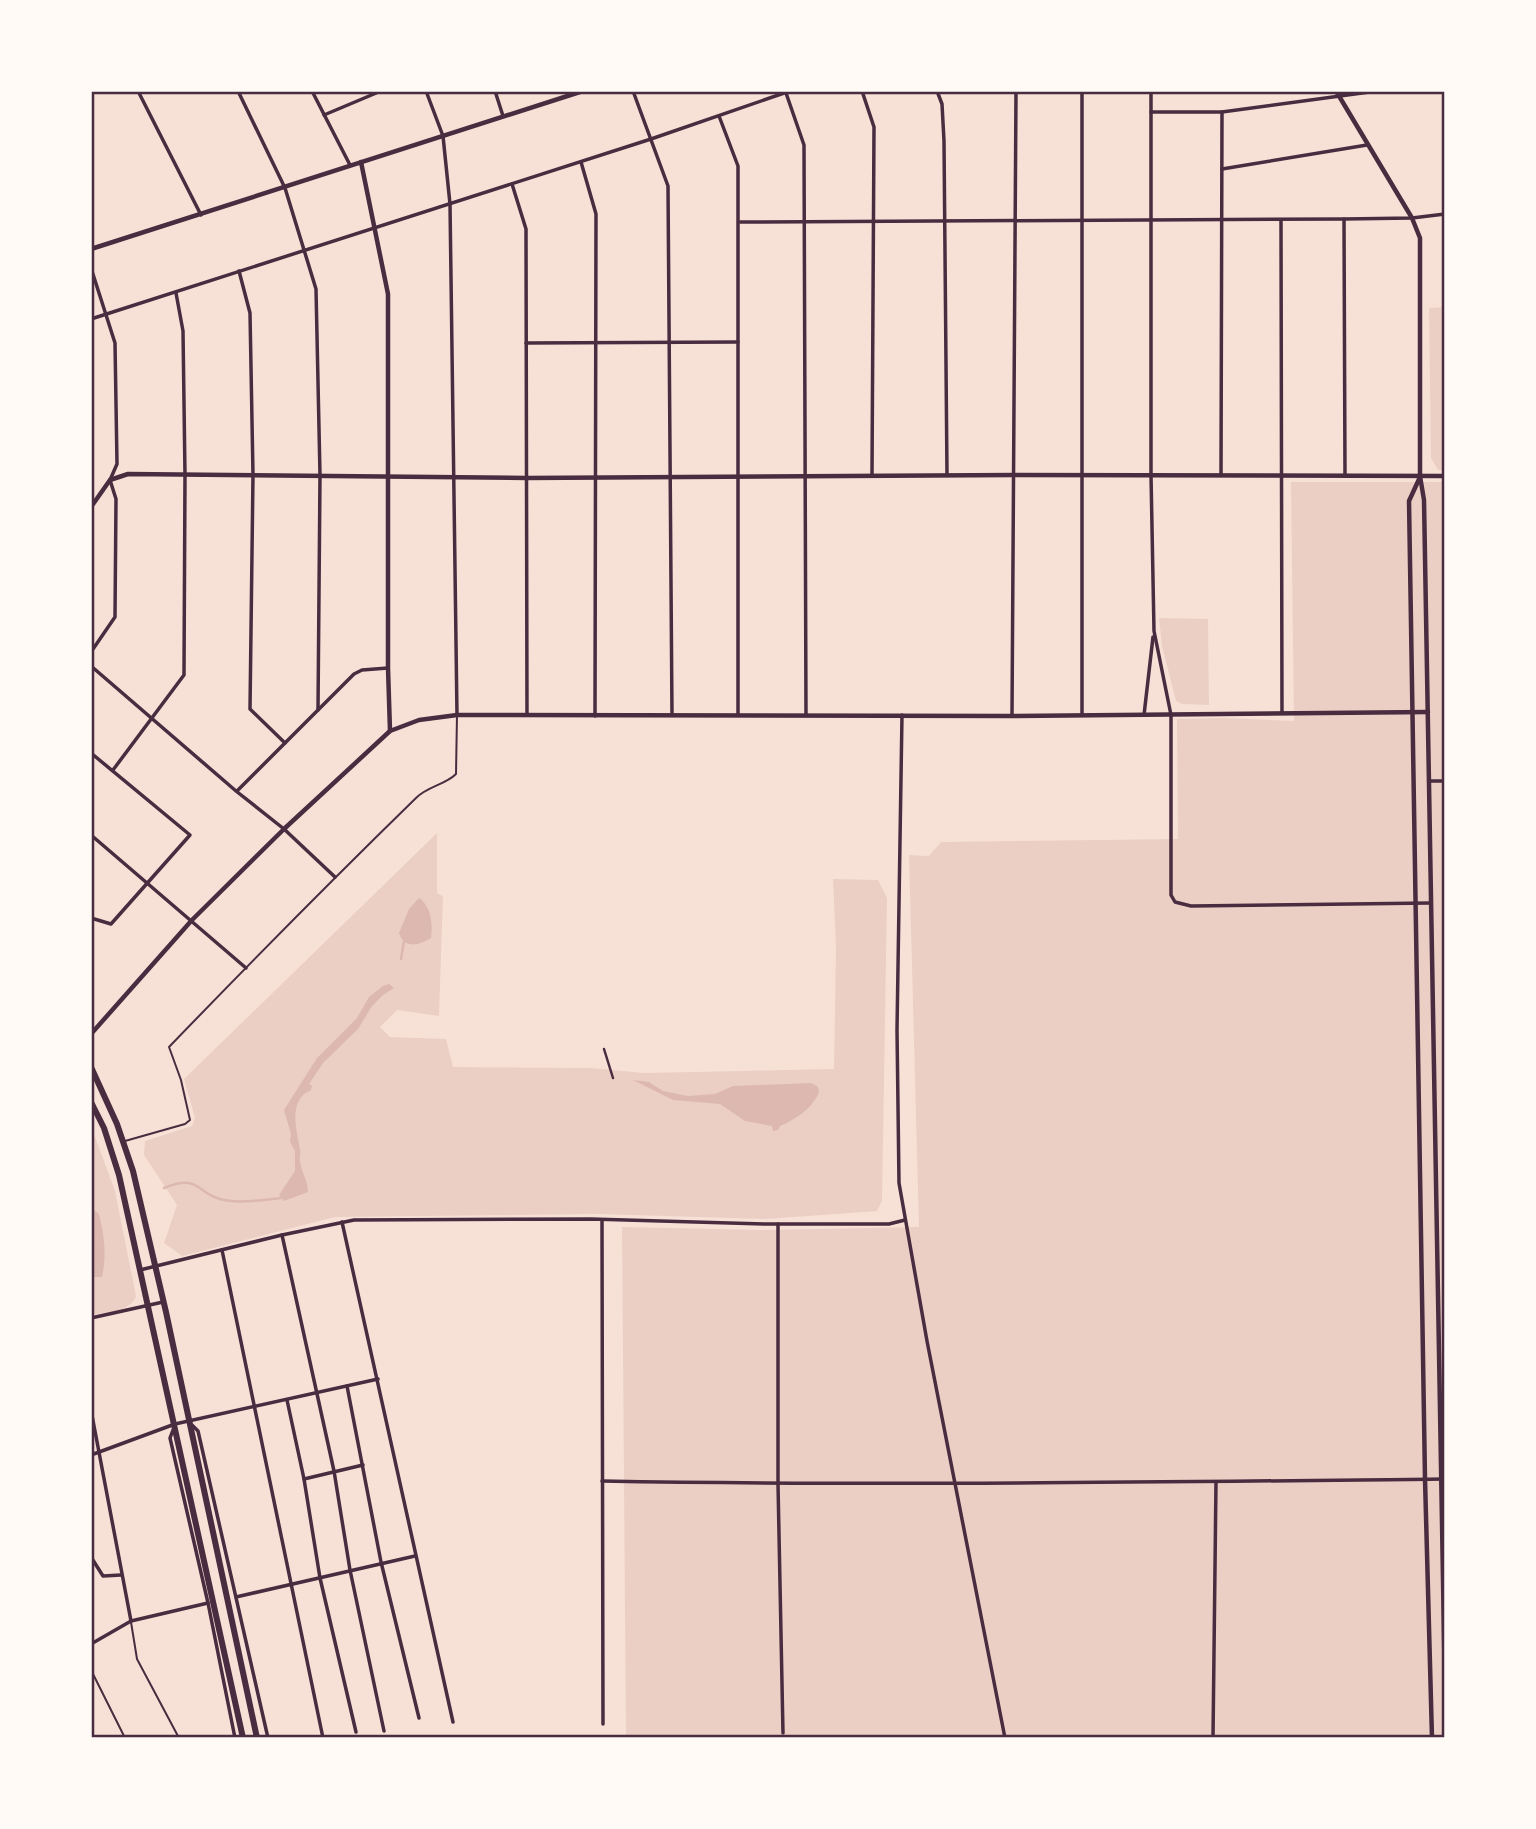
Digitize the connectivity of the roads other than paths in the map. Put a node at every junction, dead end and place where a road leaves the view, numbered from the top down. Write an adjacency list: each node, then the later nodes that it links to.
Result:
1 (138, 91): 34 (street)
2 (238, 91): 31 (street)
3 (312, 91): 20 (street)
4 (381, 91): 20 (street)
5 (426, 91): 23 (street)
6 (495, 91): 21 (street)
7 (583, 91): 16 (street)
8 (633, 91): 24 (street)
9 (787, 91): 22 (street); 40 (street)
10 (862, 91): 44 (street)
11 (937, 91): 41 (street)
12 (1016, 91): 45 (street)
13 (1082, 91): 42 (street)
14 (1151, 91): 18 (street)
15 (1377, 91): 17 (street)
16 (565, 94): 21 (street)
17 (1338, 94): 19 (street); 25 (street)
18 (1152, 112): 19 (street); 38 (street)
19 (1222, 112): 29 (street)
20 (324, 116): 28 (street)
21 (503, 116): 23 (street)
22 (719, 116): 24 (street); 43 (street)
23 (443, 136): 26 (street); 32 (street)
24 (651, 139): 27 (street); 57 (street)
25 (1367, 145): 29 (street); 35 (street)
26 (361, 162): 28 (street); 46 (street)
27 (581, 162): 30 (street); 56 (street)
28 (350, 165): 31 (street)
29 (1222, 169): 36 (street)
30 (512, 184): 32 (street); 55 (street)
31 (285, 188): 34 (street); 48 (street)
32 (450, 204): 46 (street); 75 (street)
33 (1445, 214): 35 (street)
34 (201, 215): 47 (street)
35 (1412, 218): 37 (street); 73 (street)
36 (1220, 219): 38 (street); 39 (street); 68 (street)
37 (1344, 219): 39 (street); 70 (street)
38 (1152, 220): 42 (street); 67 (street)
39 (1282, 220): 69 (street)
40 (803, 221): 43 (street); 44 (street); 62 (street)
41 (945, 221): 44 (street); 45 (street); 64 (street)
42 (1082, 221): 45 (street); 66 (street)
43 (740, 222): 54 (street)
44 (875, 222): 63 (street)
45 (1017, 222): 65 (street)
46 (376, 227): 48 (street); 61 (street)
47 (91, 248)
48 (304, 250): 50 (street); 60 (street)
49 (91, 268): 52 (street)
50 (239, 271): 51 (street); 59 (street)
51 (176, 292): 52 (street); 58 (street)
52 (106, 314): 53 (street); 78 (street)
53 (91, 319)
54 (738, 342): 57 (street); 72 (street)
55 (526, 343): 56 (street); 77 (street)
56 (596, 343): 57 (street); 76 (street)
57 (669, 343): 71 (street)
58 (185, 475): 59 (street); 78 (street); 99 (street)
59 (253, 475): 60 (street); 101 (street)
60 (320, 475): 61 (street); 84 (street)
61 (388, 475): 75 (street); 83 (street)
62 (804, 475): 63 (street); 72 (street); 88 (street)
63 (872, 475): 64 (street)
64 (947, 475): 65 (street)
65 (1014, 475): 66 (street); 98 (street)
66 (1082, 475): 67 (street); 94 (street)
67 (1151, 475): 68 (street); 80 (street)
68 (1221, 475): 69 (street)
69 (1283, 475): 70 (street); 87 (street)
70 (1345, 475): 73 (street)
71 (670, 476): 72 (street); 76 (street); 91 (street)
72 (738, 476): 92 (street)
73 (1420, 476): 74 (street); 85 (street); 86 (street)
74 (1445, 476)
75 (454, 477): 77 (street); 89 (street)
76 (595, 477): 77 (street); 97 (street)
77 (527, 478): 90 (street)
78 (110, 481): 79 (street); 81 (street)
79 (91, 507)
80 (1154, 631): 95 (street); 96 (street)
81 (91, 652)
82 (91, 666): 99 (street)
83 (388, 668): 84 (street); 100 (street)
84 (318, 710): 101 (street)
85 (1412, 712): 86 (street); 87 (street); 111 (street)
86 (1428, 712): 104 (street)
87 (1282, 713): 96 (street)
88 (806, 714): 92 (street); 93 (street)
89 (457, 715): 90 (street); 100 (street); 109 (lane)
90 (527, 715): 97 (street)
91 (671, 715): 92 (street); 97 (street)
92 (738, 715)
93 (902, 715): 98 (street); 123 (street)
94 (1082, 715): 95 (street); 98 (street)
95 (1144, 715): 96 (street)
96 (1171, 715): 111 (street)
97 (595, 716)
98 (1012, 716)
99 (150, 718): 103 (street); 106 (street)
100 (390, 732): 107 (street)
101 (285, 743): 106 (street)
102 (91, 752): 103 (street)
103 (113, 770): 110 (street)
104 (1429, 781): 105 (street); 112 (street)
105 (1445, 781)
106 (236, 791): 107 (street)
107 (284, 829): 109 (street); 114 (street)
108 (91, 835): 110 (street)
109 (335, 877): 115 (lane)
110 (148, 883): 113 (street); 114 (street)
111 (1415, 904): 112 (street); 146 (street)
112 (1430, 904): 147 (street)
113 (91, 918)
114 (192, 920): 115 (street); 116 (street)
115 (246, 968): 121 (lane)
116 (91, 1034)
117 (604, 1049): 119 (street)
118 (91, 1067): 121 (main road)
119 (613, 1078)
120 (91, 1102): 129 (main road)
121 (124, 1141): 128 (main road)
122 (602, 1220): 124 (street); 125 (street); 148 (street)
123 (905, 1220): 125 (street); 150 (street)
124 (341, 1222): 126 (street); 133 (street)
125 (778, 1224): 151 (street)
126 (282, 1235): 127 (street); 135 (street)
127 (222, 1250): 128 (street); 137 (street)
128 (155, 1267): 129 (street); 130 (main road)
129 (141, 1270): 131 (main road)
130 (163, 1302): 131 (street); 139 (main road)
131 (148, 1305): 132 (street); 140 (main road)
132 (91, 1318)
133 (378, 1379): 134 (street); 152 (street)
134 (347, 1386): 135 (street); 143 (street)
135 (318, 1393): 136 (street); 144 (street)
136 (287, 1400): 137 (street); 145 (street)
137 (256, 1406): 139 (street); 158 (street)
138 (91, 1410): 141 (street)
139 (189, 1421): 140 (street); 159 (street); 175 (main road)
140 (175, 1424): 141 (street); 160 (street); 174 (main road)
141 (100, 1451): 142 (street); 156 (street)
142 (91, 1455)
143 (363, 1465): 144 (street); 154 (street)
144 (334, 1471): 145 (street); 155 (street)
145 (304, 1479): 157 (street)
146 (1425, 1479): 147 (street); 149 (street); 180 (street)
147 (1443, 1479): 164 (street)
148 (602, 1481): 151 (street); 167 (street)
149 (1216, 1482): 150 (street); 179 (street)
150 (955, 1483): 151 (street); 178 (street)
151 (778, 1484): 170 (street)
152 (415, 1556): 154 (street); 166 (street)
153 (91, 1557): 156 (street)
154 (381, 1562): 155 (street); 165 (street)
155 (350, 1570): 157 (street); 168 (street)
156 (121, 1575): 161 (street)
157 (320, 1578): 158 (street); 169 (street)
158 (290, 1585): 159 (street); 177 (street)
159 (235, 1597): 176 (street)
160 (208, 1603): 161 (street); 173 (street)
161 (131, 1621): 162 (street); 172 (lane)
162 (91, 1644)
163 (91, 1670): 171 (lane)
164 (1445, 1693)
165 (419, 1718)
166 (453, 1721)
167 (603, 1724)
168 (384, 1731)
169 (356, 1732)
170 (783, 1733)
171 (125, 1738)
172 (179, 1738)
173 (235, 1738)
174 (243, 1738)
175 (257, 1738)
176 (268, 1738)
177 (323, 1738)
178 (1005, 1738)
179 (1213, 1738)
180 (1432, 1738)

